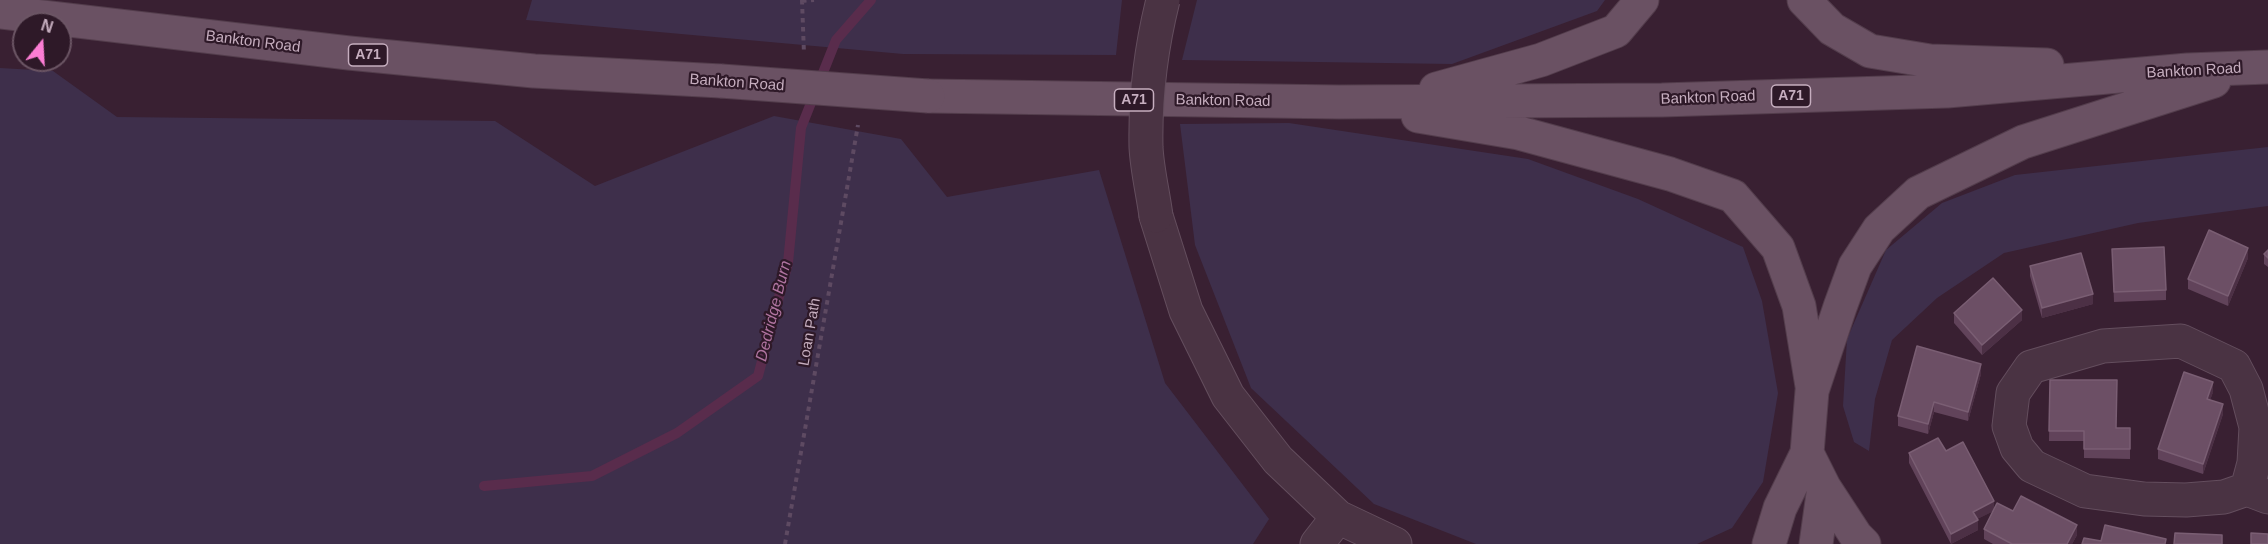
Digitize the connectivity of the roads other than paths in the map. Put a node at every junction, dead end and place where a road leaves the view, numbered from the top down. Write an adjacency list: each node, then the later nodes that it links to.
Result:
1 (1163, 0): 13 (street, bridge)
2 (1642, 0): 7 (main road)
3 (1804, 0): 6 (main road)
4 (6, 14): 8 (main road, Bankton Road / A71, bridge)
5 (2263, 67): 6 (main road, Bankton Road / A71); 9 (main road)
6 (2188, 70): 7 (main road, Bankton Road / A71)
7 (1394, 101): 8 (main road, Bankton Road / A71)
8 (1339, 102): 9 (main road)
9 (1812, 391): 10 (main road)
10 (1807, 453): 11 (main road); 16 (main road)
11 (1824, 487): 17 (main road); 18 (main road)
12 (2258, 493): 12 (street)
13 (1338, 517): 14 (street); 15 (street)
14 (1317, 544)
15 (1395, 544)
16 (1769, 544)
17 (1816, 544)
18 (1864, 544)

